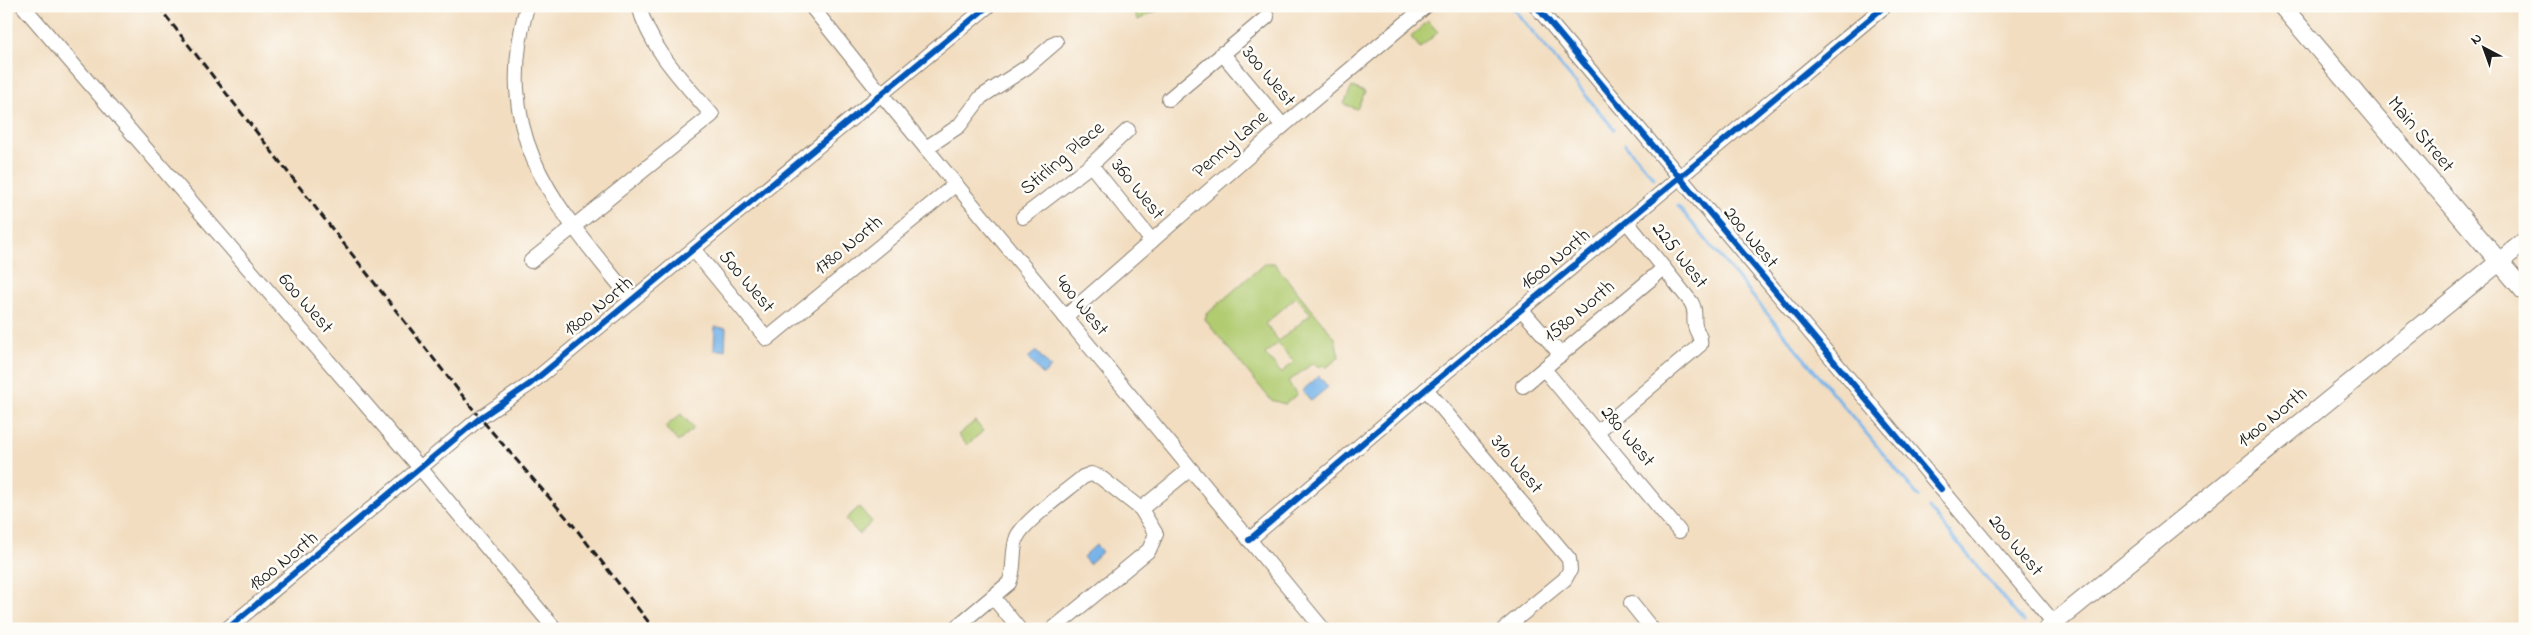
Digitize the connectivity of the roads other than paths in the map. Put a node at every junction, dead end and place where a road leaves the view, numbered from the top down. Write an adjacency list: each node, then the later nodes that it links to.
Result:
1 (22, 6): 40 (street, 600 West)
2 (527, 6): 23 (street)
3 (639, 6): 23 (street)
4 (811, 6): 13 (street, 400 West)
5 (988, 6): 13 (street, 1800 North)
6 (1536, 6): 19 (street, 200 West)
7 (1885, 6): 19 (street, 1600 North)
8 (2282, 6): 28 (main road, Main Street)
9 (1416, 9): 15 (street, Penny Lane)
10 (1267, 17): 12 (street)
11 (1056, 42): 17 (street)
12 (1222, 53): 14 (street); 15 (street, 300 West)
13 (882, 95): 17 (street, 400 West); 26 (street, 1800 North)
14 (1169, 99)
15 (1283, 126): 24 (street, Penny Lane)
16 (1128, 130): 18 (street, Stirling Place)
17 (926, 148): 20 (street, 400 West)
18 (1091, 165): 21 (street, Stirling Place); 24 (street, 360 West)
19 (1678, 177): 22 (street, 1600 North); 47 (street, 200 West)
20 (956, 184): 33 (street, 400 West); 34 (street, 1780 North)
21 (1023, 217)
22 (1627, 222): 29 (street, 225 West); 32 (street, 1600 North)
23 (573, 226): 27 (street); 31 (street)
24 (1152, 241): 33 (street, Penny Lane)
25 (2525, 241): 28 (main road, 1400 North)
26 (694, 250): 31 (street, 1800 North); 34 (street, 500 West)
27 (531, 261)
28 (2500, 262): 30 (main road, Main Street); 47 (main road, 1400 North)
29 (1664, 268): 35 (street, 1580 North); 39 (street, 225 West)
30 (2525, 292)
31 (632, 300): 40 (street, 1800 North)
32 (1522, 310): 35 (street); 38 (street, 1600 North)
33 (1065, 317): 41 (street, 400 West)
34 (768, 339)
35 (1561, 355): 36 (street, 1580 North)
36 (1544, 369): 37 (street, 1580 North); 39 (street, 280 West)
37 (1523, 386)
38 (1426, 389): 44 (street, 1600 North); 54 (street, 310 West)
39 (1597, 432): 43 (street, 280 West)
40 (421, 469): 48 (street, 1800 North); 49 (street, 600 West)
41 (1190, 469): 42 (street); 44 (street, 400 West)
42 (1142, 509): 45 (street); 52 (street)
43 (1679, 530)
44 (1249, 540): 53 (street, 400 West)
45 (993, 597): 50 (street); 51 (street)
46 (1631, 603): 55 (street)
47 (2054, 627)
48 (227, 629)
49 (555, 629)
50 (954, 629)
51 (1019, 629)
52 (1054, 629)
53 (1323, 629)
54 (1504, 629)
55 (1652, 629)

